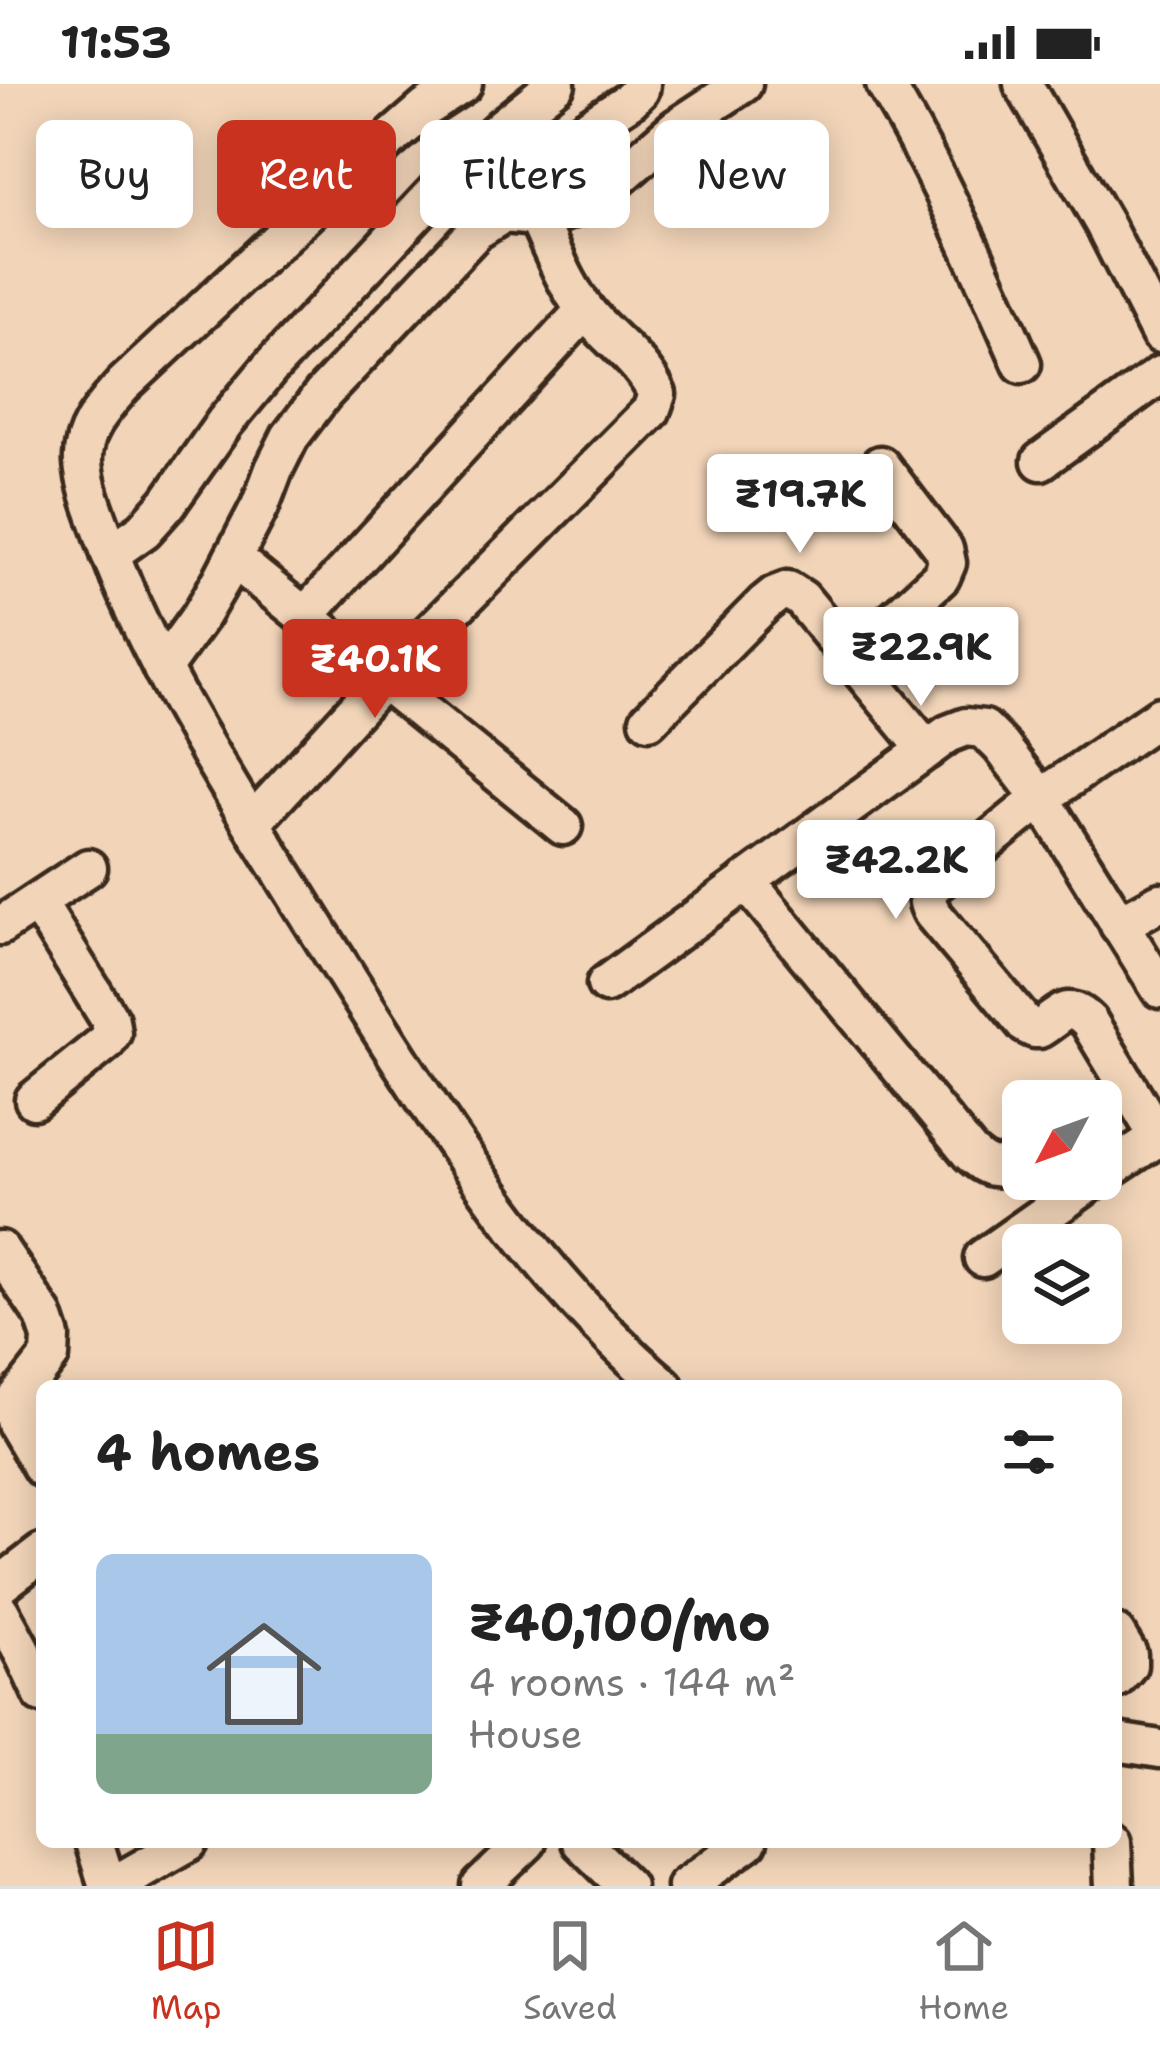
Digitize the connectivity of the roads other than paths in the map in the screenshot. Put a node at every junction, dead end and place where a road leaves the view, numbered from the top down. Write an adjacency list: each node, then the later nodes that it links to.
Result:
1 (463, 84): 17 (street)
2 (556, 84): 17 (street)
3 (641, 84): 7 (street)
4 (743, 84): 8 (street)
5 (885, 84): 13 (street)
6 (1023, 84): 12 (street)
7 (600, 120)
8 (630, 168)
9 (481, 228): 18 (street)
10 (541, 228): 11 (street)
11 (585, 310): 19 (street); 22 (street)
12 (1160, 334)
13 (1022, 364)
14 (1160, 375): 15 (street)
15 (1041, 461)
16 (880, 465): 20 (street)
17 (110, 554): 21 (street)
18 (233, 558): 19 (street); 21 (street)
19 (304, 617): 22 (street)
20 (851, 659): 24 (street); 25 (street)
21 (162, 669): 27 (street)
22 (382, 681): 27 (street); 28 (street)
23 (1160, 716): 26 (street)
24 (649, 720)
25 (927, 750): 26 (street); 30 (street)
26 (1041, 798): 33 (street); 38 (street)
27 (252, 823): 44 (street)
28 (563, 826)
29 (88, 868): 31 (street)
30 (746, 881): 35 (street); 40 (street)
31 (37, 902): 34 (street); 37 (street)
32 (1160, 902): 33 (street)
33 (1119, 925): 36 (street)
34 (0, 926)
35 (606, 984)
36 (1160, 989)
37 (34, 1100)
38 (1160, 1138): 39 (street)
39 (1122, 1161)
40 (1002, 1167)
41 (1065, 1200): 43 (street)
42 (0, 1250): 45 (street)
43 (983, 1258)
44 (658, 1380)
45 (36, 1458)
46 (36, 1558): 47 (street)
47 (0, 1585)
48 (0, 1611): 51 (street)
49 (1122, 1644): 50 (street)
50 (1122, 1672)
51 (36, 1680)
52 (1122, 1743): 53 (street)
53 (1160, 1749)
54 (96, 1848): 60 (street)
55 (179, 1848): 60 (street)
56 (520, 1848): 61 (street)
57 (587, 1848): 62 (street)
58 (740, 1848): 63 (street)
59 (1112, 1848): 64 (street)
60 (110, 1886)
61 (481, 1886)
62 (626, 1886)
63 (686, 1886)
64 (1114, 1886)

